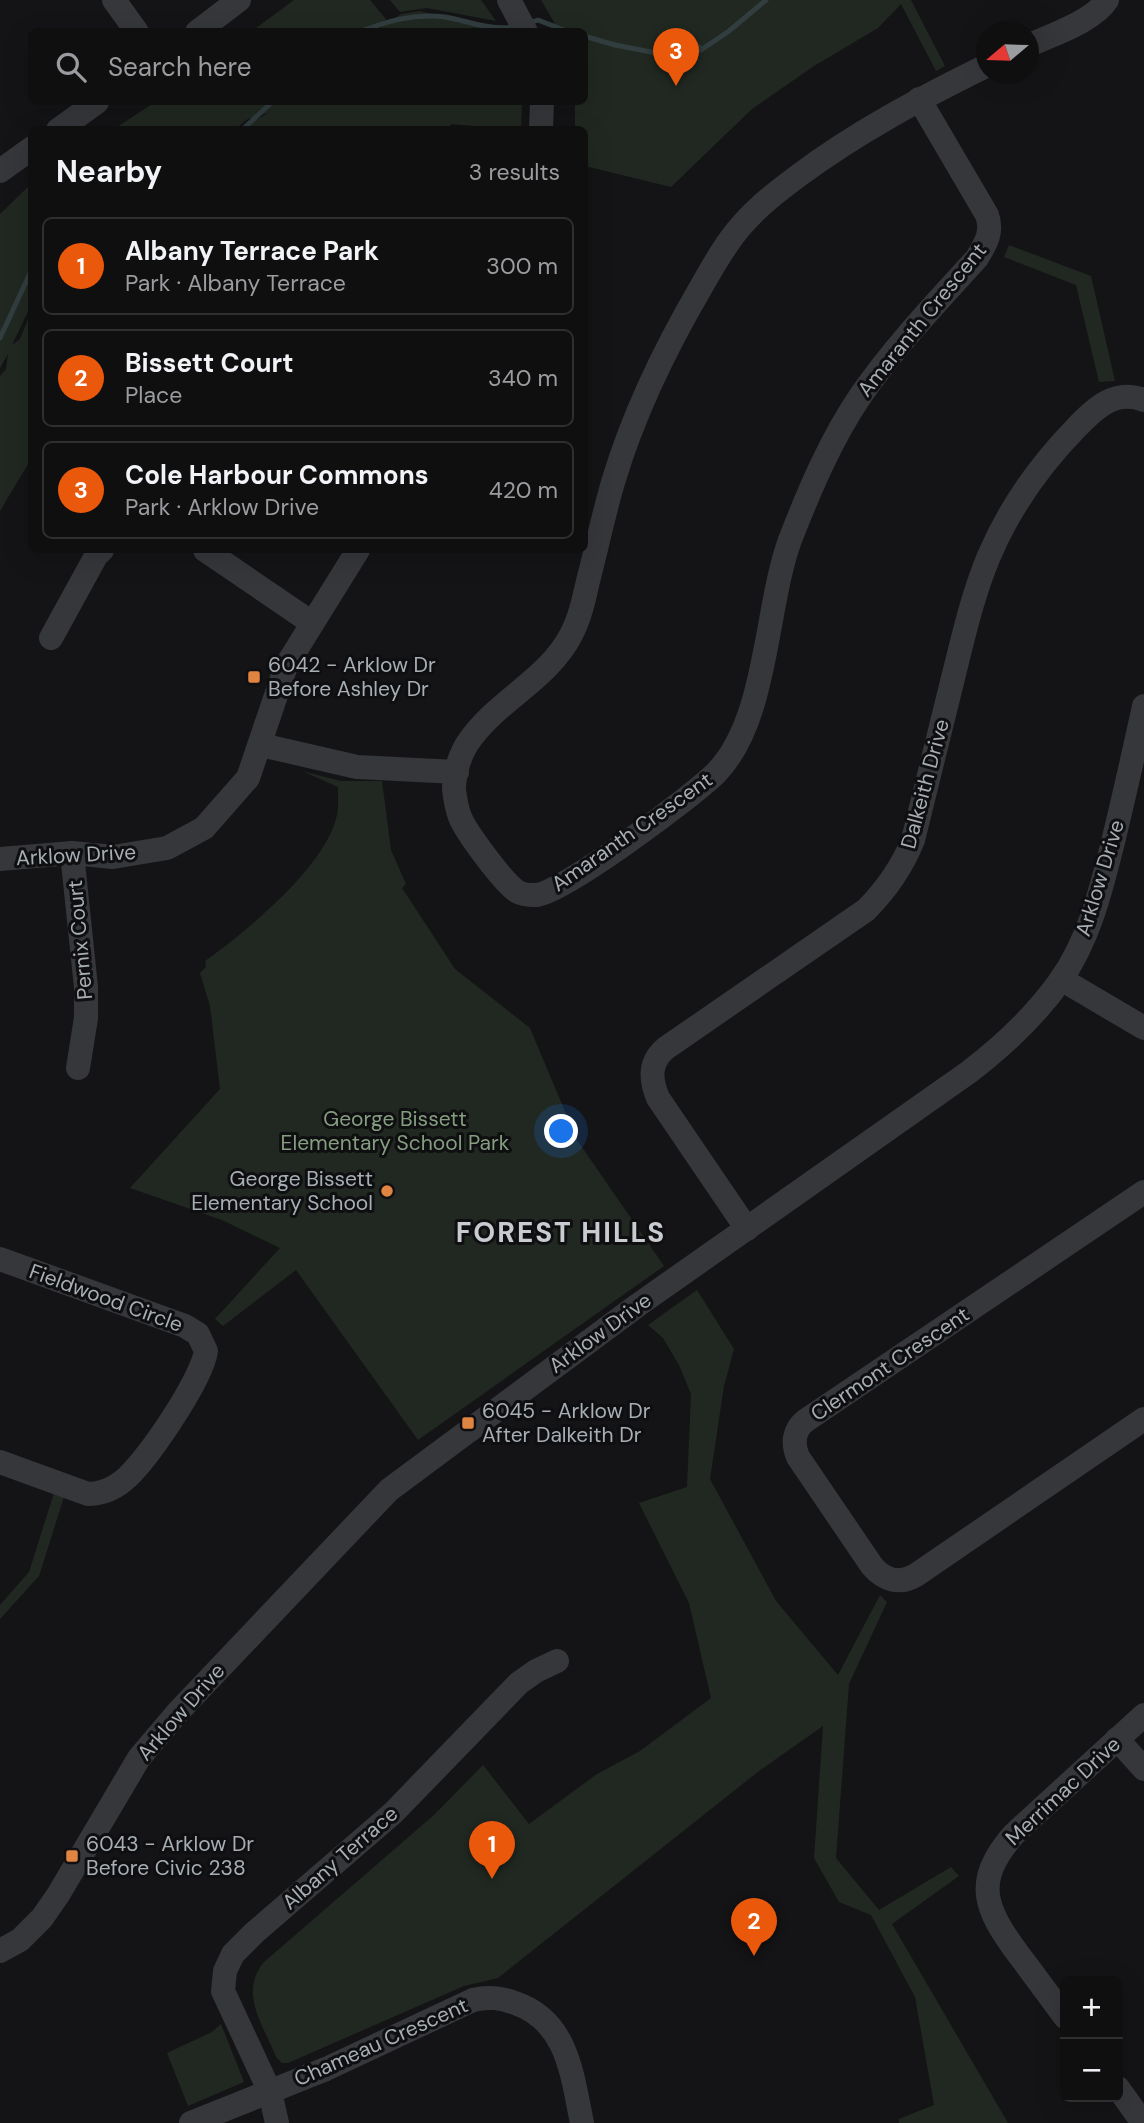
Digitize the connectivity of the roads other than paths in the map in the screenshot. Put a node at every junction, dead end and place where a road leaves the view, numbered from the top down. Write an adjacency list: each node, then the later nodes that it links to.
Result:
1 (114, 0): 4 (street)
2 (239, 0): 5 (street)
3 (1108, 0): 6 (street)
4 (134, 28)
5 (202, 28)
6 (1039, 41)
7 (976, 71): 8 (street, Amaranth Crescent)
8 (919, 99): 23 (street, Amaranth Crescent); 23 (street, Amaranth Crescent)
9 (93, 105): 11 (street)
10 (542, 105): 12 (street)
11 (64, 126)
12 (541, 126)
13 (28, 151): 14 (street)
14 (0, 171)
15 (1144, 400): 30 (street, Dalkeith Drive)
16 (99, 553): 20 (street)
17 (209, 553): 19 (street)
18 (356, 553): 19 (street, Arklow Drive)
19 (312, 623): 22 (street, Arklow Drive)
20 (51, 638)
21 (1144, 706): 26 (street, Arklow Drive)
22 (261, 746): 23 (street); 24 (street, Arklow Drive)
23 (457, 772)
24 (72, 853): 25 (street, Arklow Drive); 28 (street, Pernix Court)
25 (0, 859)
26 (1061, 979): 27 (street); 30 (street, Arklow Drive)
27 (1144, 1028)
28 (78, 1068)
29 (1144, 1192): 32 (street, Clermont Crescent)
30 (747, 1229): 38 (street, Arklow Drive)
31 (0, 1259): 33 (street, Fieldwood Circle)
32 (1144, 1419)
33 (0, 1462)
34 (557, 1661): 40 (street, Albany Terrace)
35 (1144, 1715): 36 (street, Merrimac Drive)
36 (1117, 1740): 37 (street); 39 (street, Merrimac Drive)
37 (1144, 1769)
38 (0, 1951)
39 (1060, 2010)
40 (270, 2092): 42 (street, Chameau Crescent); 43 (street, Albany Terrace); 44 (street, Chameau Crescent)
41 (1123, 2095): 45 (street)
42 (191, 2123)
43 (277, 2123)
44 (582, 2123)
45 (1143, 2123)

